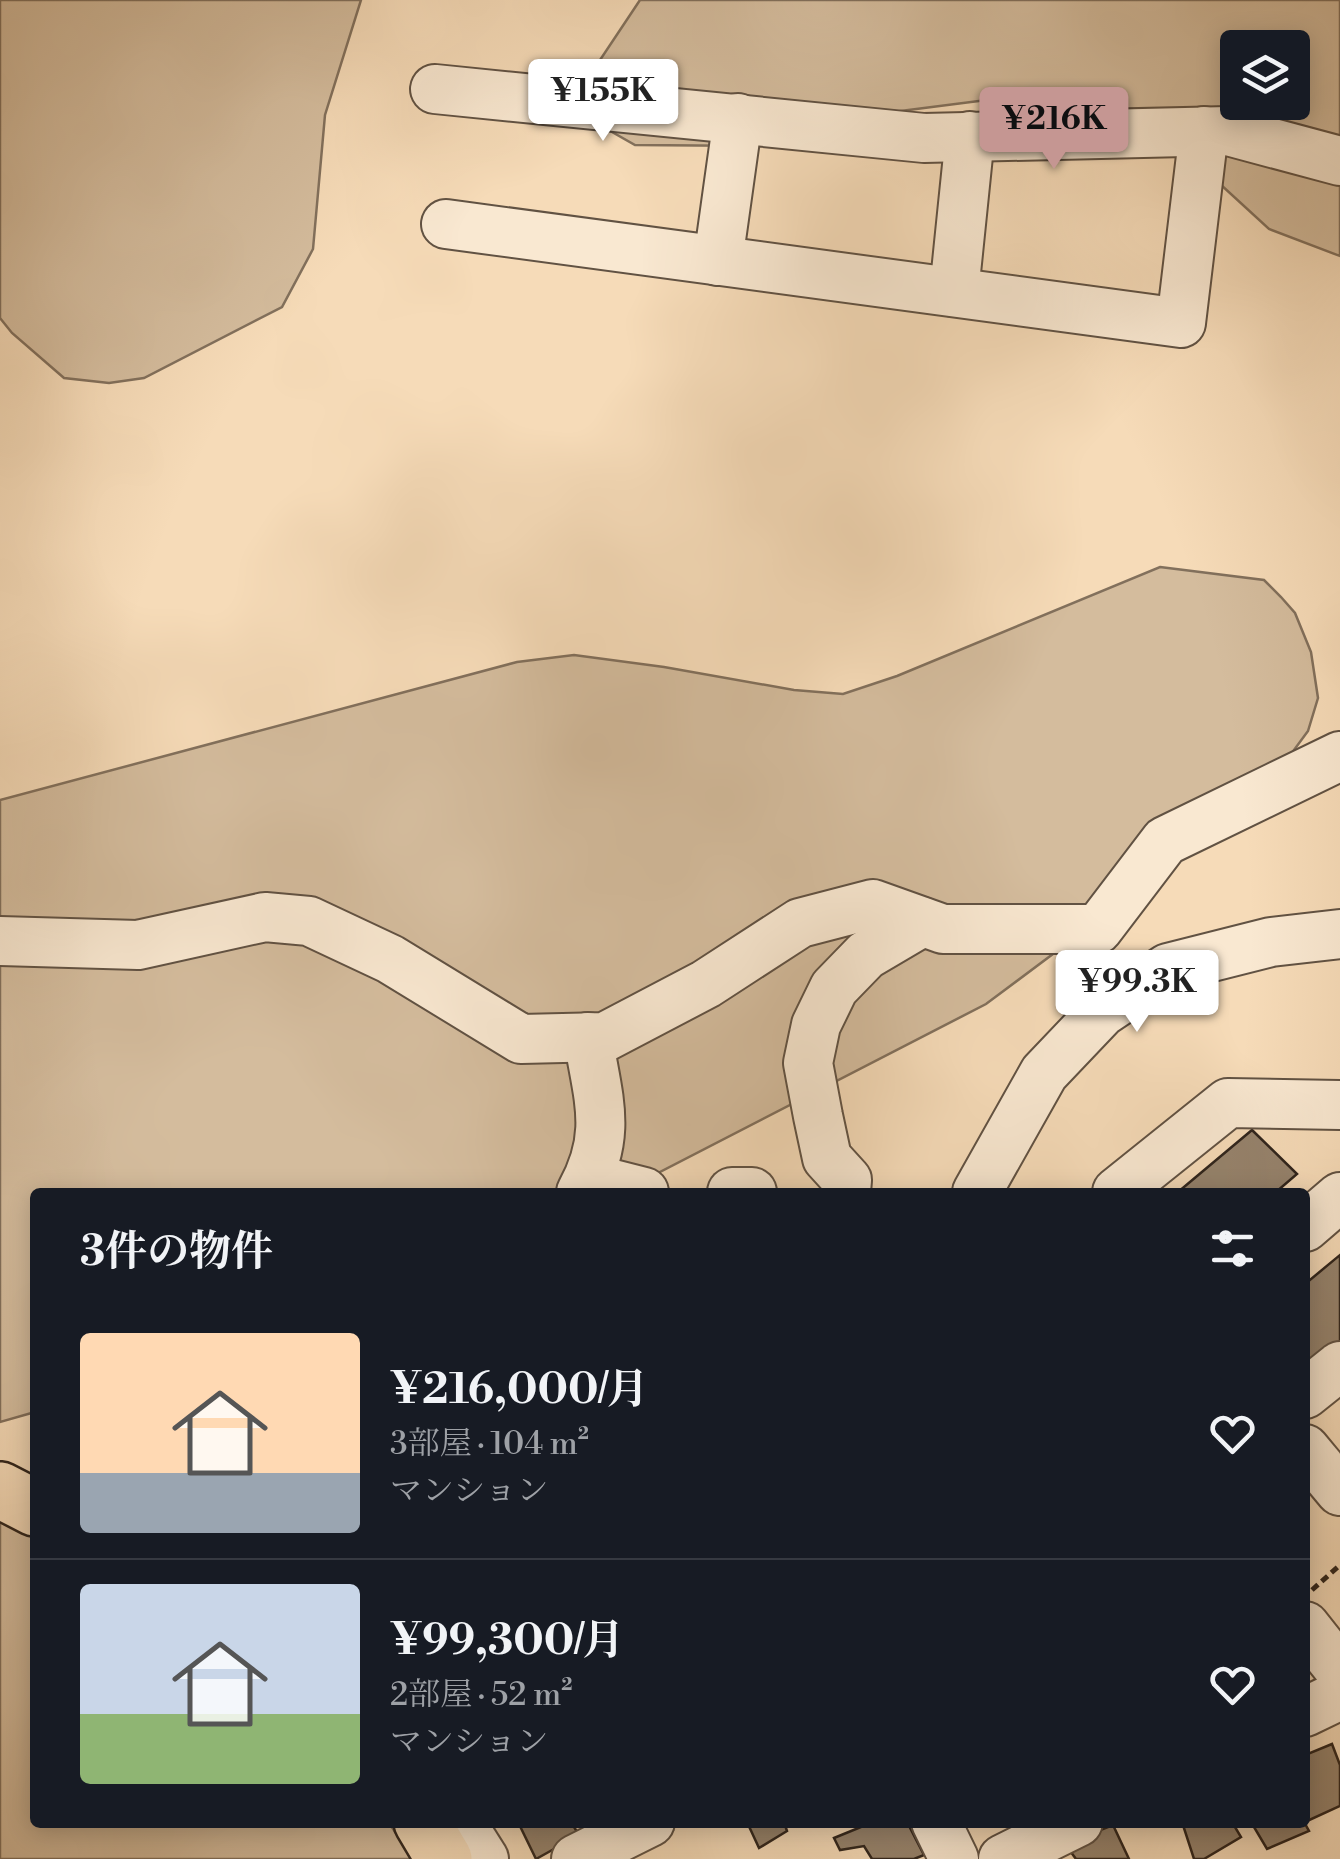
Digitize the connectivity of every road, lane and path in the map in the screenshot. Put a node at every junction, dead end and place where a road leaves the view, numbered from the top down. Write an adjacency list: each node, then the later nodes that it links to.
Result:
1 (435, 89): 2 (street)
2 (738, 118): 4 (street); 7 (street)
3 (1204, 131): 4 (street); 5 (street); 8 (street)
4 (970, 136): 8 (street)
5 (1340, 161)
6 (446, 224): 7 (street)
7 (718, 261): 8 (street)
8 (954, 292)
9 (1340, 756): 10 (street)
10 (922, 922): 13 (street); 16 (street)
11 (1340, 934): 17 (street)
12 (0, 942): 13 (street)
13 (588, 1037): 15 (street)
14 (1340, 1105): 18 (street)
15 (585, 1186)
16 (846, 1188)
17 (979, 1188)
18 (1122, 1188)
19 (1340, 1197): 20 (street)
20 (1310, 1223)
21 (1340, 1366): 22 (street)
22 (1310, 1390)
23 (1310, 1455): 25 (street)
24 (0, 1490): 26 (main road)
25 (1340, 1491)
26 (30, 1505)
27 (1340, 1566): 28 (path)
28 (1310, 1592)
29 (1310, 1632): 30 (street)
30 (1340, 1670)
31 (1340, 1695): 32 (street)
32 (1310, 1710)
33 (638, 1828): 36 (street)
34 (939, 1828): 37 (street)
35 (1066, 1828): 38 (street)
36 (576, 1859)
37 (954, 1859)
38 (1003, 1859)

